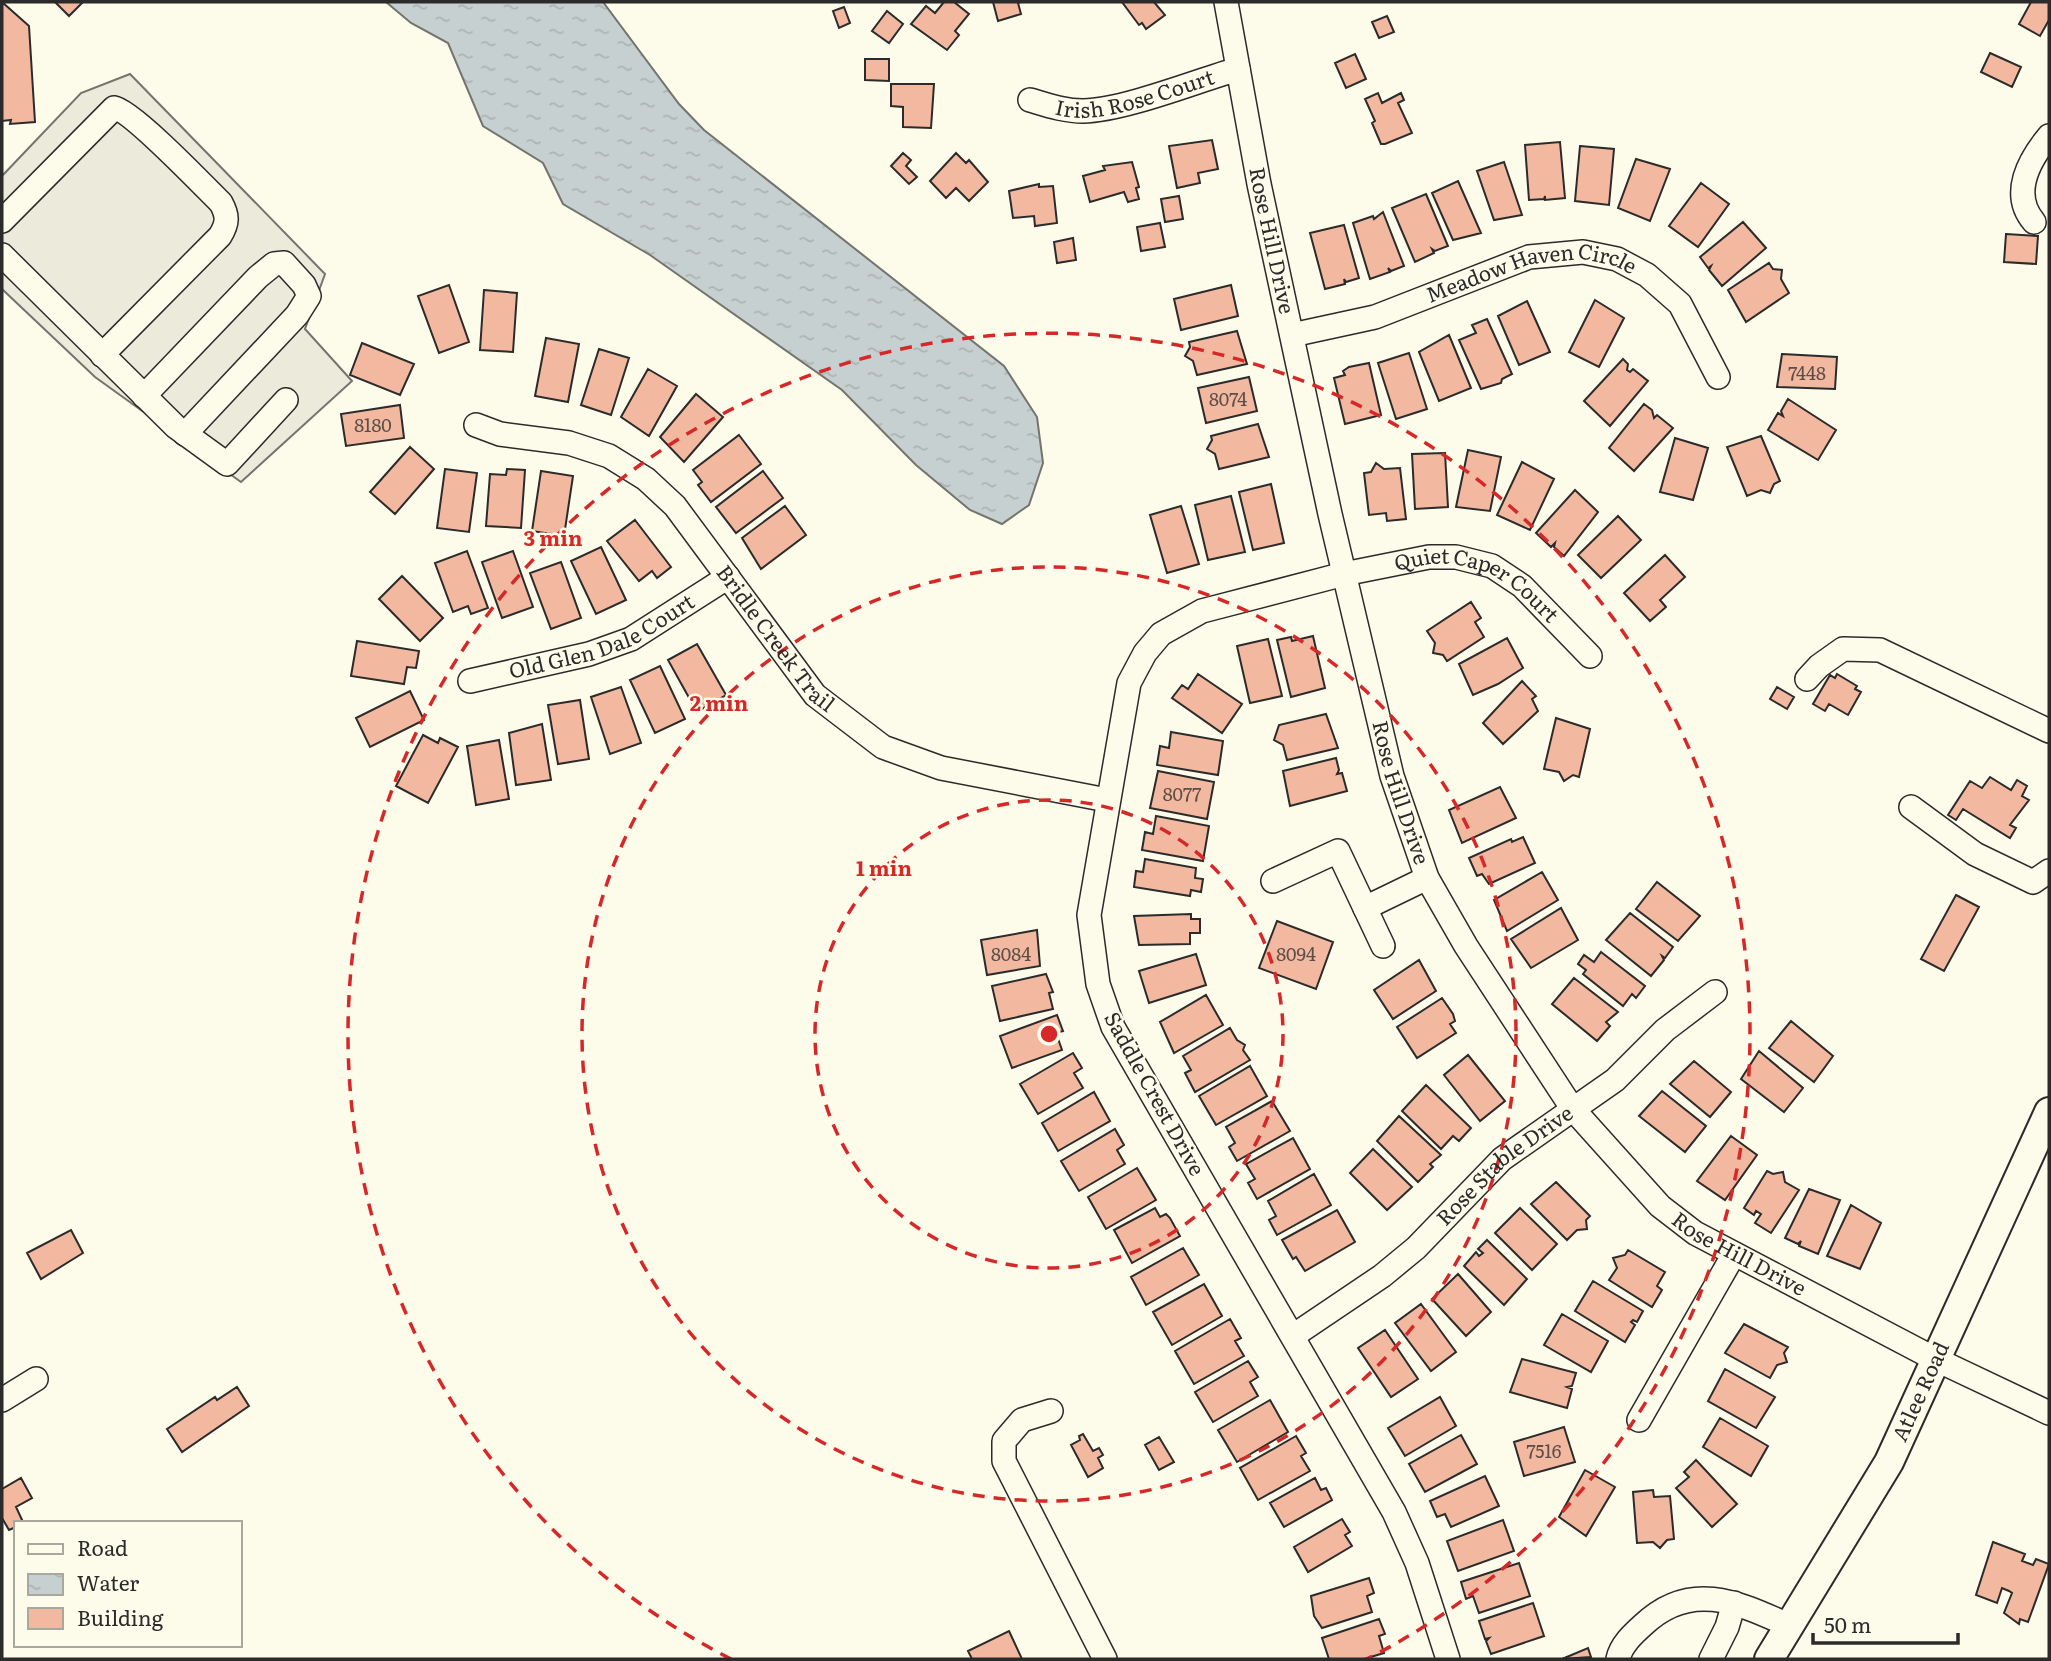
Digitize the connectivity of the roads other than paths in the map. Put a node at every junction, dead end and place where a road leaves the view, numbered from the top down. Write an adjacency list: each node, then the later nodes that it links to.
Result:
1 (1226, 2): 2 (street, Rose Hill Drive)
2 (1238, 68): 3 (street, Irish Rose Court); 8 (street, Rose Hill Drive)
3 (1030, 100)
4 (2049, 136): 6 (street)
5 (2, 220): 9 (street)
6 (2034, 222)
7 (2, 255): 9 (street)
8 (1292, 335): 10 (street, Meadow Haven Circle); 15 (street, Rose Hill Drive)
9 (102, 355): 11 (street)
10 (1718, 377)
11 (144, 396): 14 (street); 14 (street)
12 (286, 400): 14 (street)
13 (476, 425): 16 (street, Bridle Creek Trail)
14 (185, 434)
15 (1344, 574): 17 (street, Quiet Caper Court); 21 (street, Saddle Crest Drive); 24 (street, Rose Hill Drive)
16 (728, 578): 19 (street, Old Glen Dale Court); 21 (street, Bridle Creek Trail)
17 (1590, 656)
18 (1807, 680): 20 (street)
19 (470, 681)
20 (2049, 731)
21 (1107, 800): 32 (street, Saddle Crest Drive)
22 (1911, 807): 23 (street)
23 (2049, 870)
24 (1427, 878): 26 (street); 29 (street, Rose Hill Drive)
25 (1273, 881): 26 (street)
26 (1365, 908): 27 (street)
27 (1383, 946)
28 (1715, 992): 29 (street, Rose Stable Drive)
29 (1572, 1108): 31 (street, Rose Hill Drive); 32 (street, Rose Stable Drive)
30 (2049, 1112): 33 (main road, Atlee Road)
31 (1734, 1254): 33 (street, Rose Hill Drive); 38 (street)
32 (1293, 1336): 42 (street, Saddle Crest Drive)
33 (1936, 1359): 37 (street, Rose Hill Drive); 40 (main road, Atlee Road)
34 (36, 1379): 35 (street)
35 (2, 1400)
36 (1051, 1411): 41 (street)
37 (2049, 1413)
38 (1639, 1420)
39 (1734, 1603): 40 (street); 43 (street); 44 (street)
40 (1788, 1625): 45 (main road, Atlee Road)
41 (1105, 1659)
42 (1448, 1659)
43 (1618, 1659)
44 (1711, 1659)
45 (1769, 1659)

